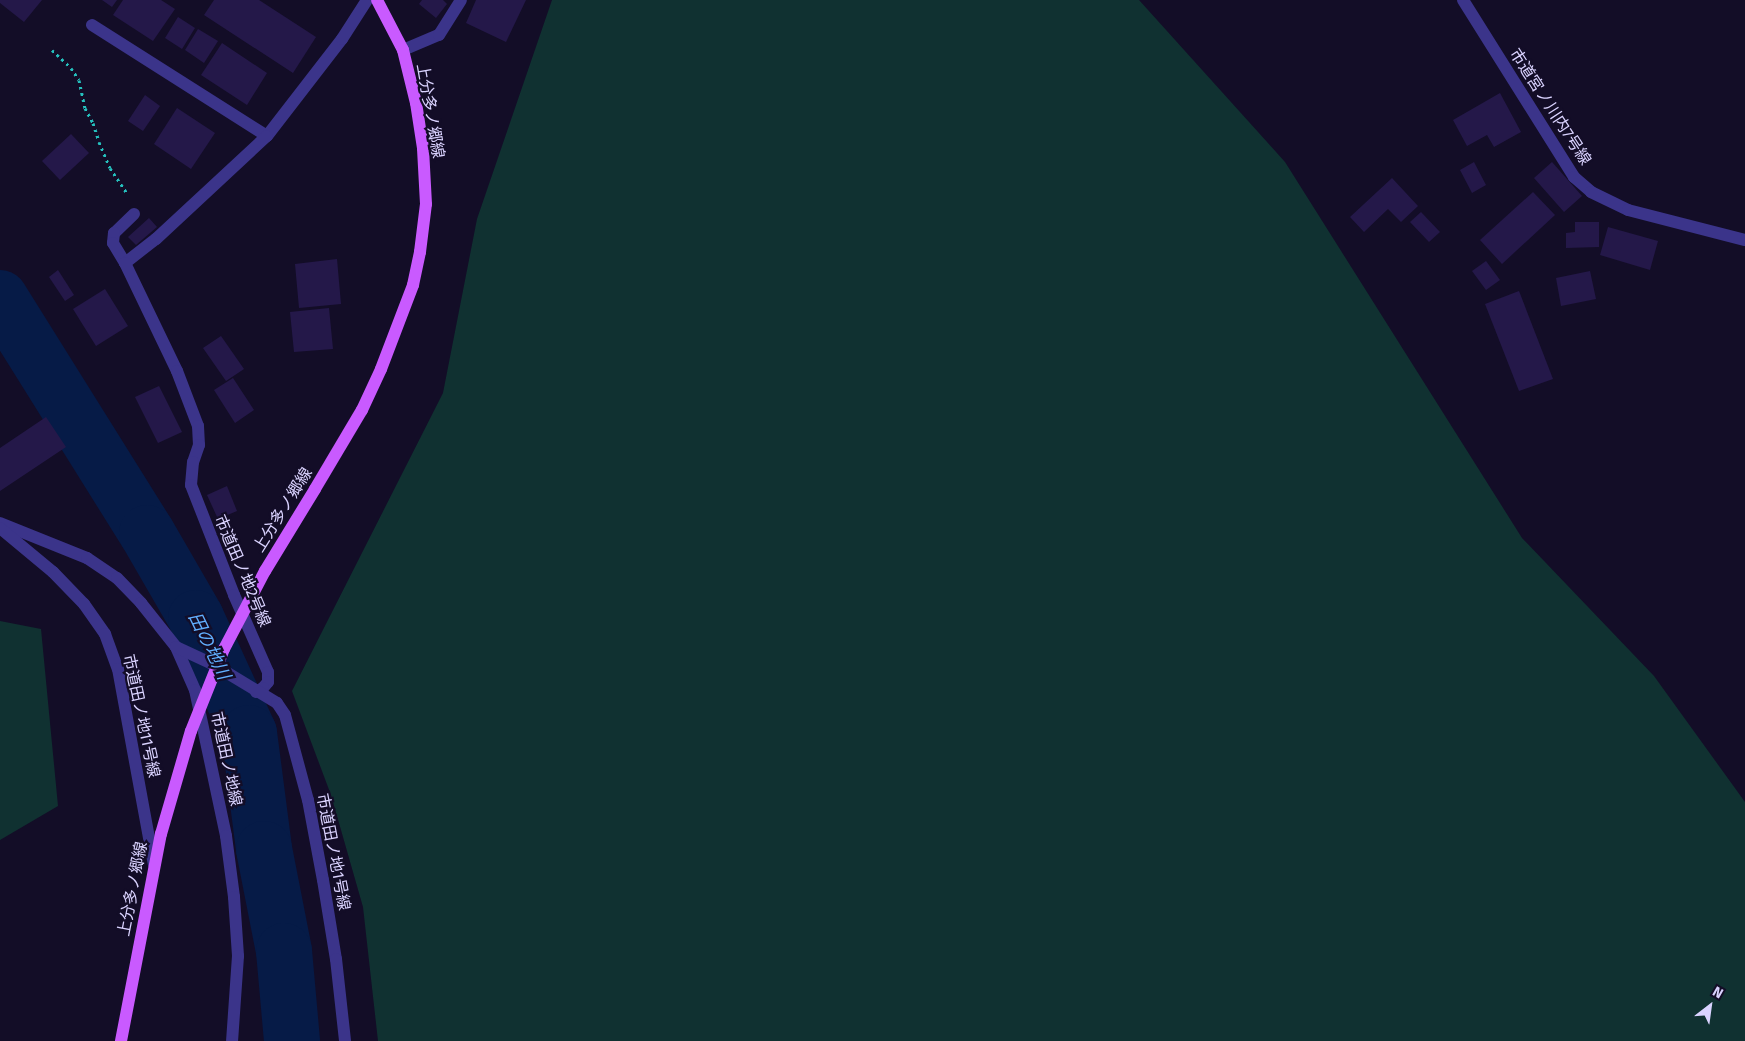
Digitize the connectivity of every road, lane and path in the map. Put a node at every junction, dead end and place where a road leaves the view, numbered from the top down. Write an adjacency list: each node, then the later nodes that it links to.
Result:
1 (367, 0): 8 (street)
2 (377, 0): 7 (main road, 上分多ノ郷線)
3 (461, 0): 7 (street)
4 (1463, 0): 10 (street, 市道宮ノ川内7号線)
5 (92, 25): 8 (street)
6 (52, 50): 9 (path)
7 (403, 50): 16 (main road, 上分多ノ郷線, bridge)
8 (267, 136): 11 (street)
9 (134, 214): 11 (street)
10 (1745, 240)
11 (125, 263): 15 (street, 市道田ノ地2号線)
12 (0, 523): 14 (street, 市道田ノ地線)
13 (0, 528): 16 (street, 市道田ノ地11号線)
14 (176, 646): 15 (street, 市道田ノ地1号線); 18 (street, 市道田ノ地線)
15 (253, 690): 19 (street, 市道田ノ地1号線)
16 (154, 864): 17 (main road, 上分多ノ郷線)
17 (121, 1041)
18 (232, 1041)
19 (345, 1041)

